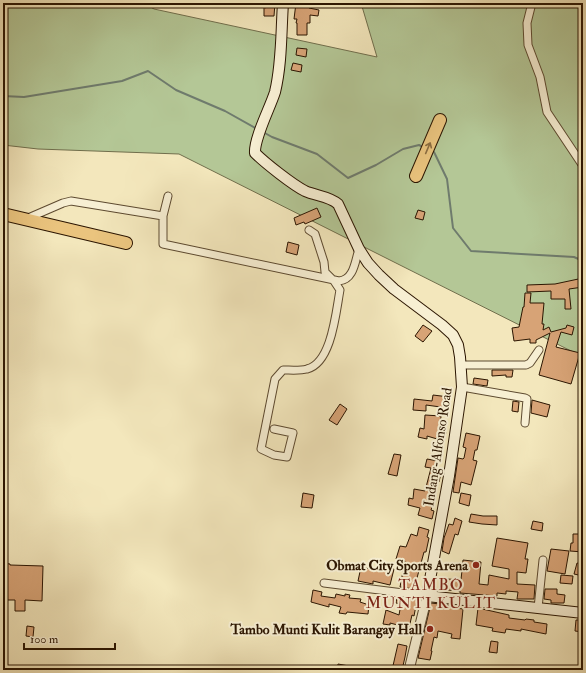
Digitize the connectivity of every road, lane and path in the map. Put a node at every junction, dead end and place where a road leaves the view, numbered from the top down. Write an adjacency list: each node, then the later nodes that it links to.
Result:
1 (284, 3): 12 (main road, Indang-Alfonso Road)
2 (532, 3): 4 (street)
3 (440, 120): 5 (main road, one-way to 3)
4 (583, 166)
5 (416, 176)
6 (168, 196): 8 (street)
7 (3, 214): 9 (main road)
8 (163, 216): 9 (street); 13 (street)
9 (26, 219): 11 (main road)
10 (309, 230): 13 (street)
11 (126, 243)
12 (359, 249): 13 (street); 15 (main road, Indang-Alfonso Road)
13 (334, 281): 18 (street)
14 (539, 350): 15 (street)
15 (461, 365): 16 (main road, Indang-Alfonso Road)
16 (462, 387): 17 (street); 21 (main road, Indang-Alfonso Road)
17 (525, 423)
18 (274, 429)
19 (543, 560): 22 (street)
20 (324, 583): 21 (street)
21 (427, 596): 22 (main road); 24 (street)
22 (538, 608): 23 (main road)
23 (583, 613)
24 (409, 670)

